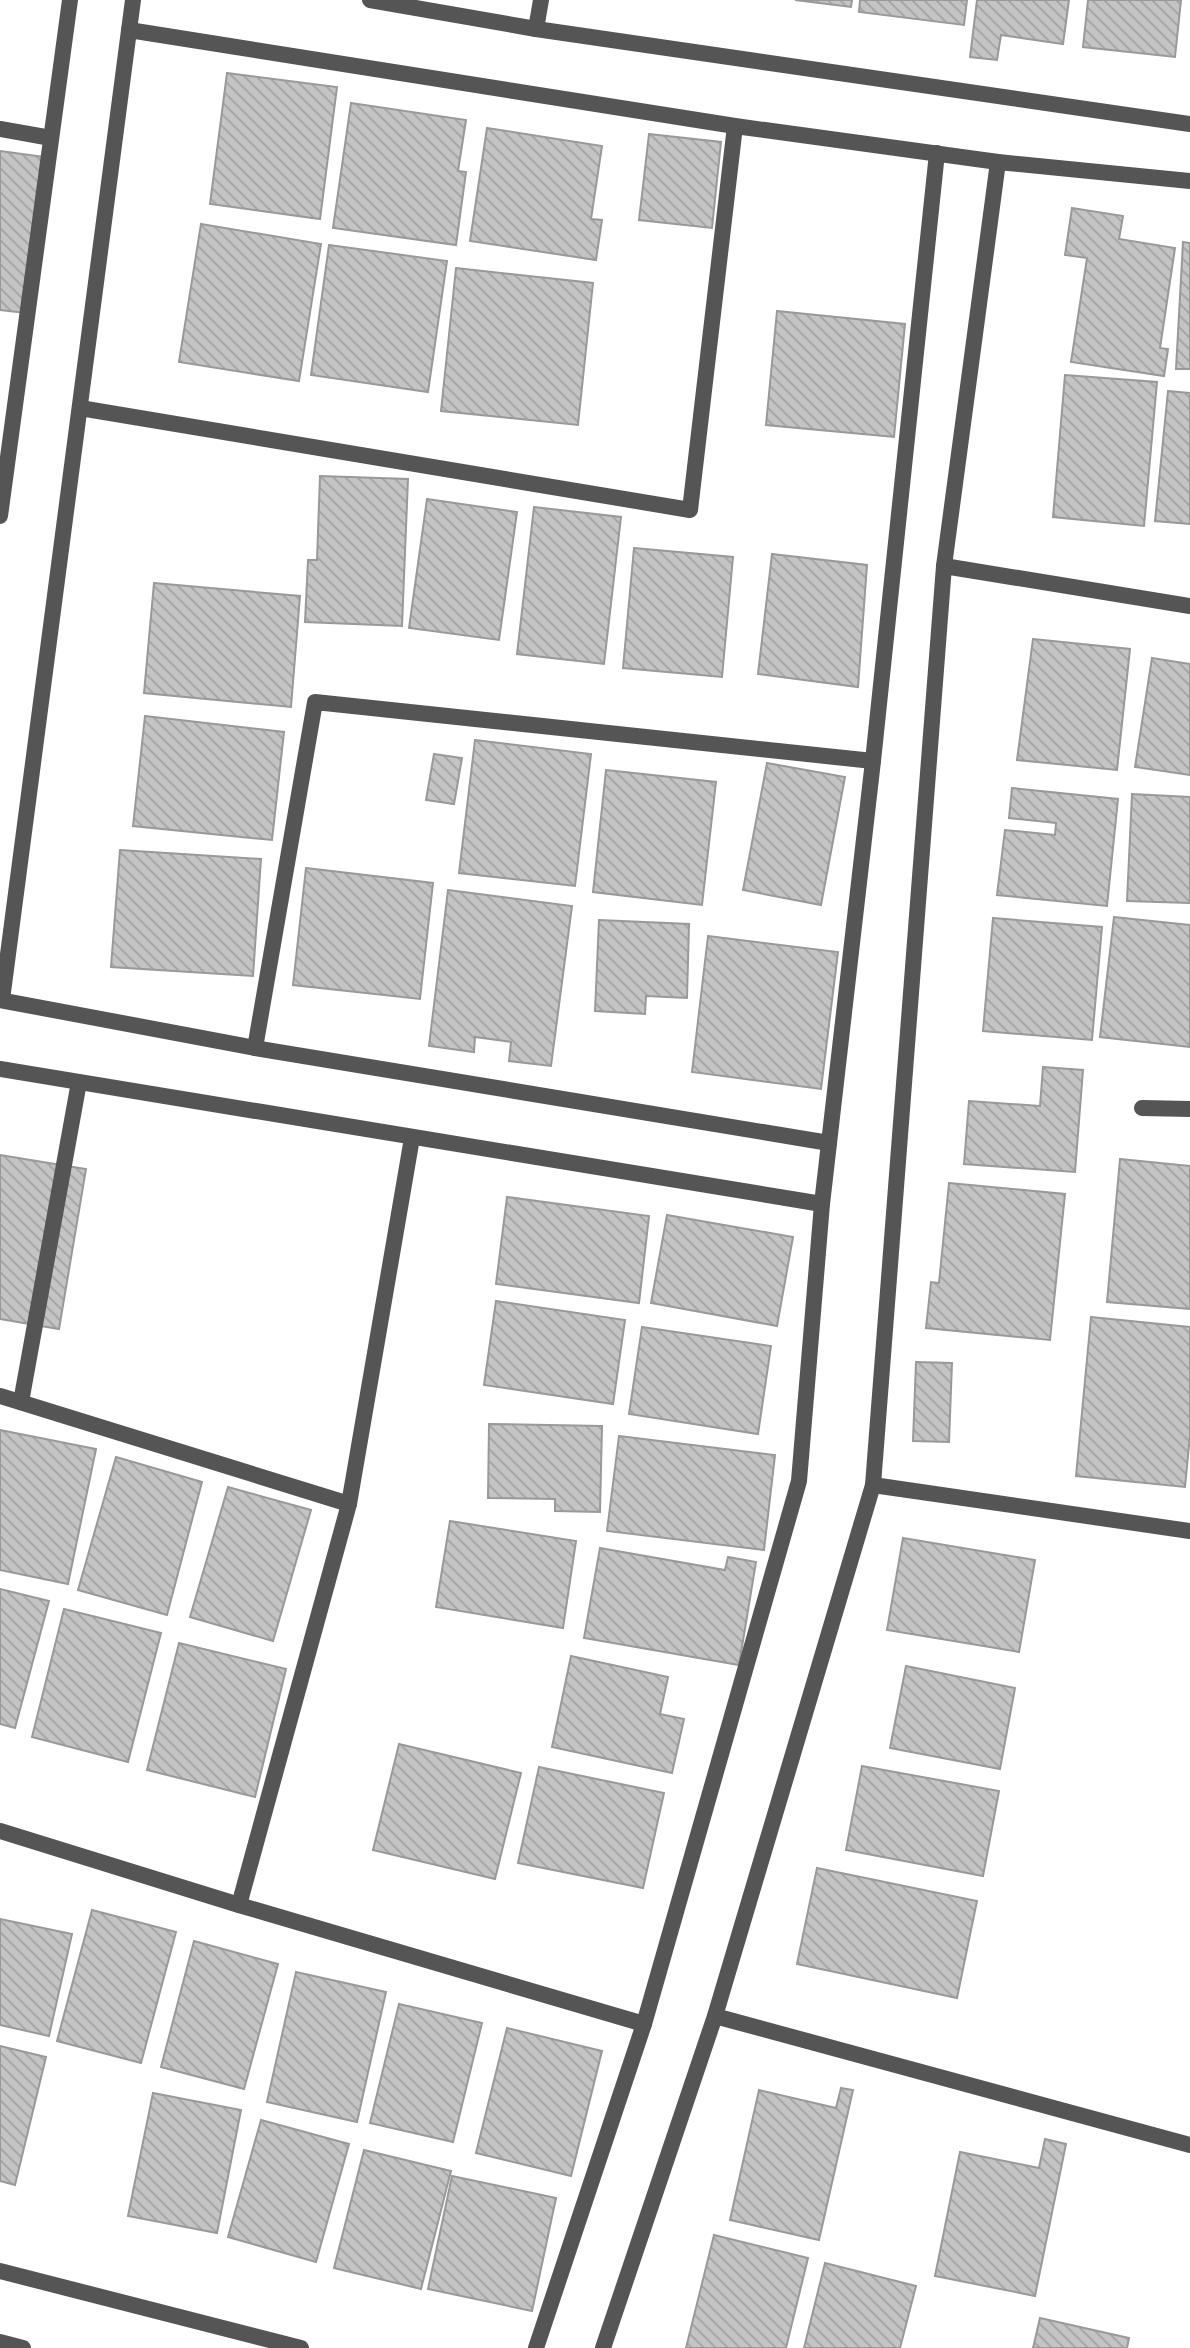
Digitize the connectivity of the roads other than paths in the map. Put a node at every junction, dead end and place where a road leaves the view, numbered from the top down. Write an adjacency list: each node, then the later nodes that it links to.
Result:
1 (70, 0): 10 (street)
2 (133, 0): 6 (street)
3 (370, 0): 5 (street)
4 (541, 0): 5 (street)
5 (536, 29): 7 (street)
6 (129, 30): 8 (street); 14 (street)
7 (1190, 124)
8 (735, 126): 11 (street); 14 (street)
9 (0, 129): 10 (street)
10 (51, 138): 15 (street)
11 (937, 153): 12 (street); 18 (street)
12 (998, 162): 13 (street); 16 (street)
13 (1190, 181)
14 (80, 408): 19 (street)
15 (0, 516)
16 (944, 566): 17 (street); 30 (street)
17 (1190, 606)
18 (873, 761): 20 (street); 26 (street)
19 (1, 1000): 20 (street)
20 (255, 1048): 26 (street)
21 (0, 1069): 22 (street)
22 (79, 1082): 25 (street); 29 (street)
23 (1142, 1108): 24 (street)
24 (1190, 1109)
25 (412, 1138): 27 (street); 31 (street)
26 (829, 1143): 27 (street)
27 (822, 1204): 36 (street)
28 (0, 1396): 29 (street)
29 (21, 1402): 31 (street)
30 (873, 1485): 32 (street); 35 (street)
31 (349, 1504): 34 (street)
32 (1190, 1531)
33 (0, 1831): 34 (street)
34 (239, 1905): 36 (street)
35 (715, 2016): 37 (street); 43 (street)
36 (644, 2024): 42 (street)
37 (1190, 2145)
38 (0, 2271): 41 (street)
39 (0, 2342): 40 (street)
40 (23, 2348)
41 (301, 2348)
42 (536, 2348)
43 (603, 2348)

